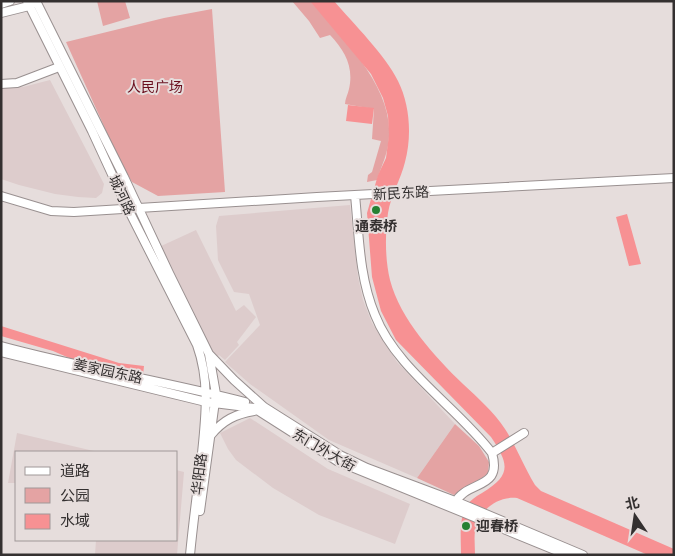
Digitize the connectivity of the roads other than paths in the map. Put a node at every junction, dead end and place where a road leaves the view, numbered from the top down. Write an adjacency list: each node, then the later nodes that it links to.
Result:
1 (10, 1): 3 (main road)
2 (33, 2): 4 (main road); 5 (main road, 城河路); 11 (main road, 城河路)
3 (1, 4)
4 (1, 13)
5 (59, 66): 6 (main road); 10 (main road, 城河路)
6 (1, 84)
7 (674, 178): 8 (main road, 新民东路)
8 (359, 195): 11 (main road, 新民东路); 22 (main road)
9 (1, 196): 10 (main road, 新民东路)
10 (128, 208): 11 (main road, 新民东路); 15 (main road, 城河路)
11 (139, 209): 14 (main road, 城河路)
12 (1, 346): 15 (main road, 姜家园东路)
13 (1, 352): 18 (main road, 姜家园东路)
14 (209, 354): 16 (main road, 城河路); 17 (main road, 城河路)
15 (206, 392): 16 (main road, 姜家园东路); 18 (main road, 华阳路)
16 (215, 398): 18 (main road, 姜家园东路); 19 (main road, 东门外大街); 21 (main road, 华阳路)
17 (253, 398): 19 (main road, 东门外大街)
18 (206, 402): 25 (main road, 华阳路)
19 (260, 409): 21 (main road); 23 (main road, 东门外大街)
20 (524, 434): 22 (main road)
21 (210, 436): 26 (main road, 华阳路)
22 (493, 452): 23 (main road)
23 (458, 506): 24 (main road, 东门外大街)
24 (488, 518): 27 (main road); 28 (main road)
25 (190, 555)
26 (194, 555)
27 (567, 555)
28 (583, 555)

